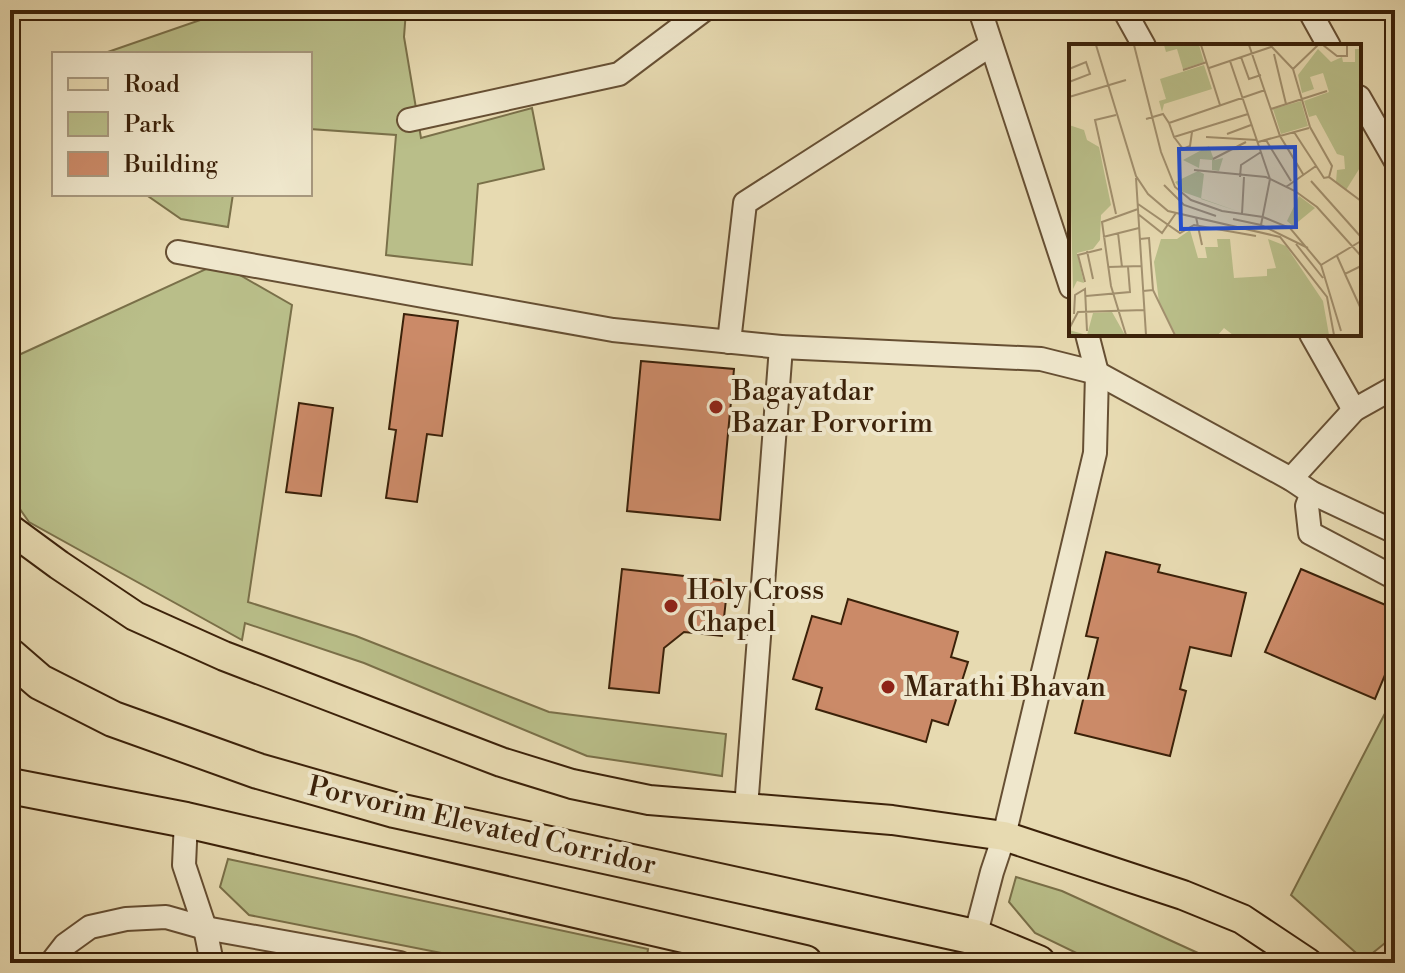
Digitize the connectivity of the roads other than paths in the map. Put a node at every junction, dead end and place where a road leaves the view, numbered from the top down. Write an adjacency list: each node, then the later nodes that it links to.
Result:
1 (704, 10): 9 (street)
2 (980, 10): 7 (street)
3 (1124, 10): 5 (street)
4 (1309, 10): 6 (street)
5 (1143, 44)
6 (1328, 44)
7 (991, 45): 12 (street); 15 (street)
8 (1361, 100): 10 (street)
9 (409, 120)
10 (1395, 160)
11 (178, 252): 15 (street)
12 (1069, 281)
13 (1088, 336): 17 (street)
14 (1312, 336): 19 (street)
15 (729, 342): 16 (street)
16 (781, 347): 17 (street); 27 (street)
17 (1097, 373): 20 (street); 29 (street)
18 (1395, 387): 19 (street)
19 (1354, 410): 20 (street)
20 (1291, 479): 21 (street)
21 (1312, 493): 23 (street); 24 (street)
22 (10, 529): 27 (main road)
23 (1395, 532)
24 (1395, 578)
25 (10, 656): 31 (highway, Porvorim Elevated Corridor)
26 (10, 786): 28 (highway)
27 (746, 808): 29 (main road)
28 (186, 820): 30 (street); 35 (highway)
29 (1004, 836): 31 (street); 37 (main road)
30 (205, 928): 32 (street); 33 (street); 34 (street)
31 (975, 937): 36 (highway, Porvorim Elevated Corridor)
32 (51, 963)
33 (212, 963)
34 (400, 963)
35 (805, 963)
36 (1038, 963)
37 (1308, 963)

